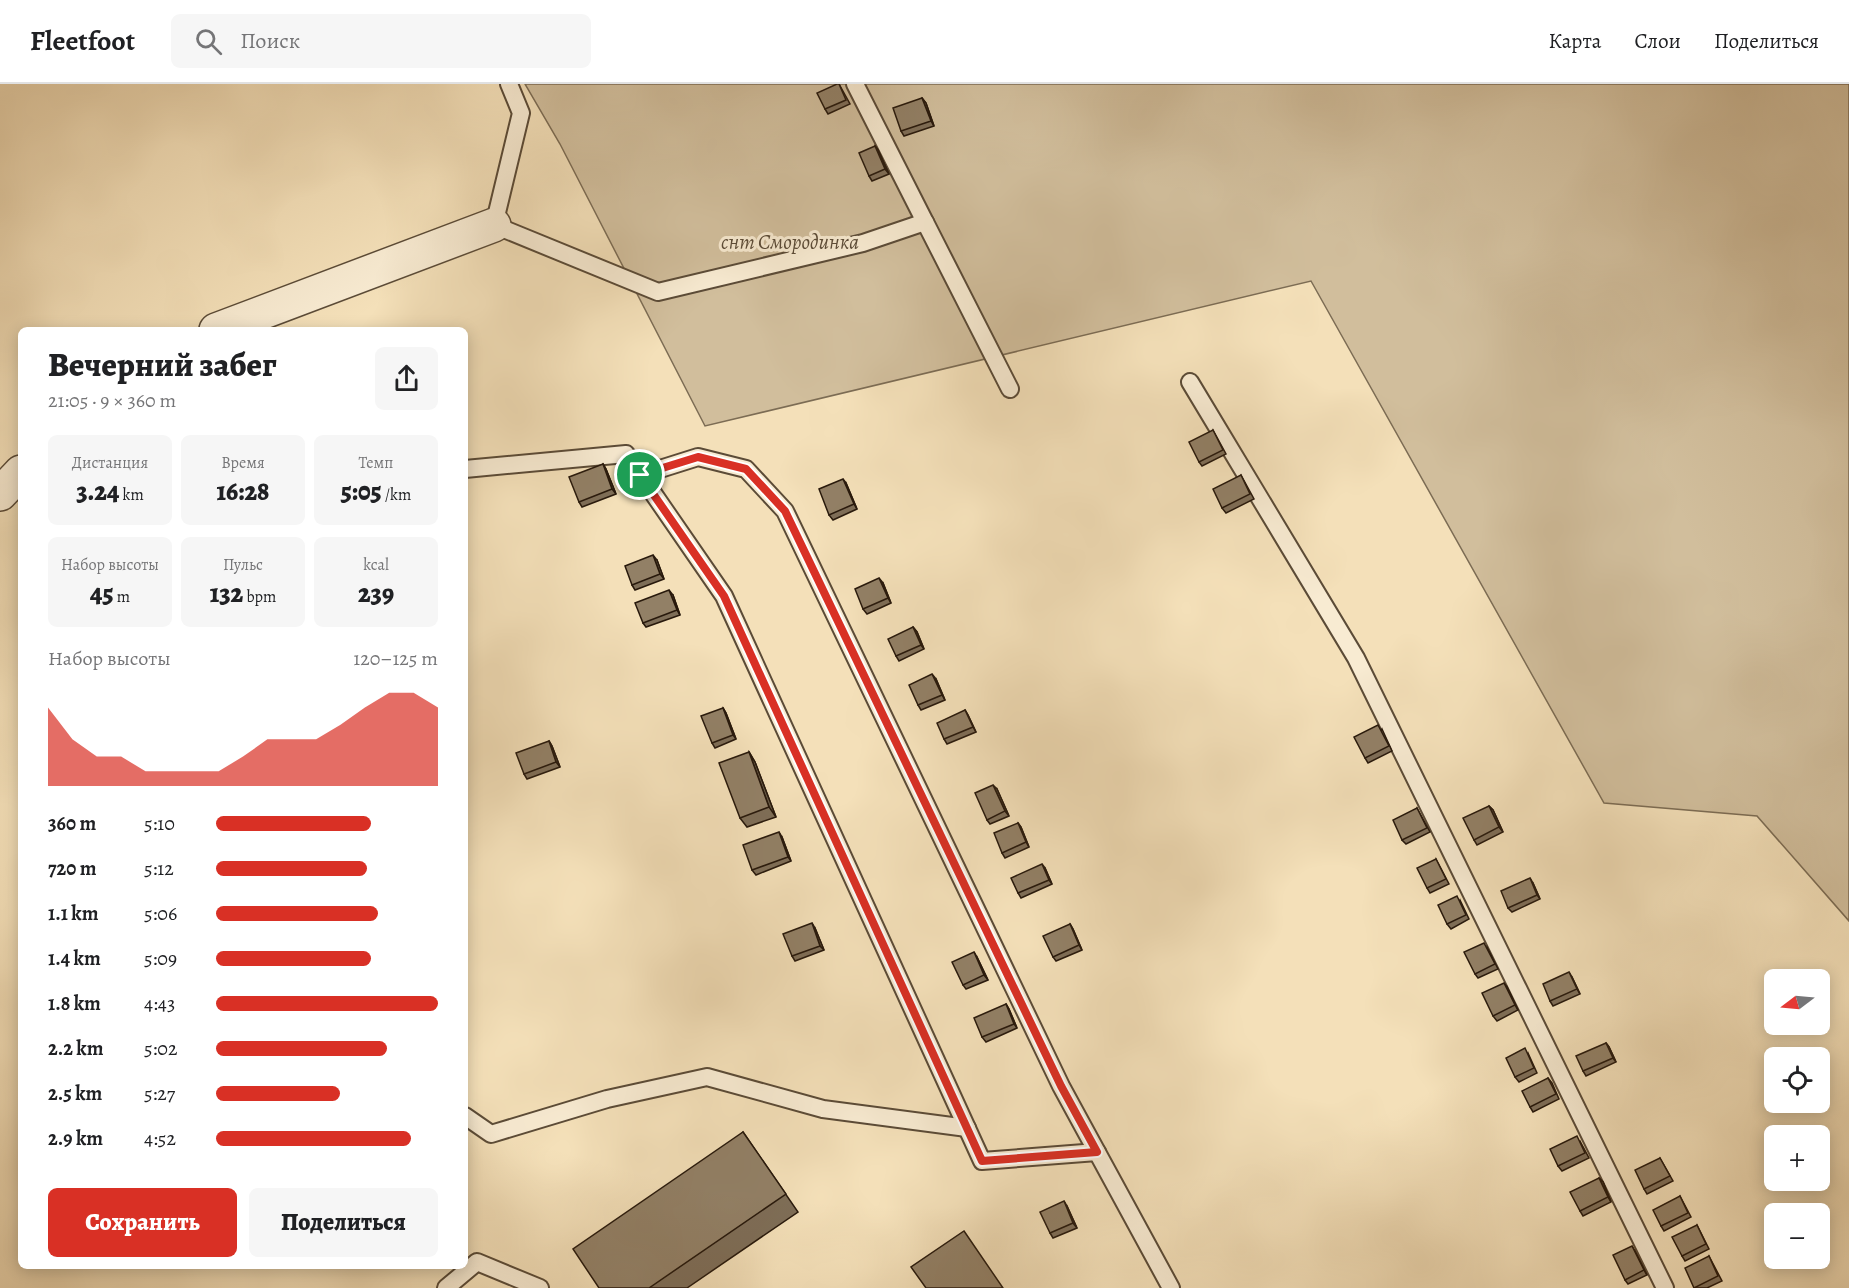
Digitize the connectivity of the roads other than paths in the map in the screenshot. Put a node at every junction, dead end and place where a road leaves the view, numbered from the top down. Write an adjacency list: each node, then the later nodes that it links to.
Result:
1 (509, 84): 4 (lane)
2 (855, 84): 3 (lane)
3 (925, 222): 4 (lane); 7 (lane)
4 (494, 225): 5 (street)
5 (224, 327)
6 (1190, 382): 18 (lane)
7 (1010, 389)
8 (468, 469): 10 (lane)
9 (18, 475): 11 (street)
10 (640, 475): 13 (lane); 14 (lane)
11 (0, 494)
12 (468, 1118): 13 (lane)
13 (967, 1128): 14 (lane)
14 (1097, 1152): 17 (lane)
15 (446, 1288): 16 (lane)
16 (540, 1288)
17 (1171, 1288)
18 (1665, 1288)

